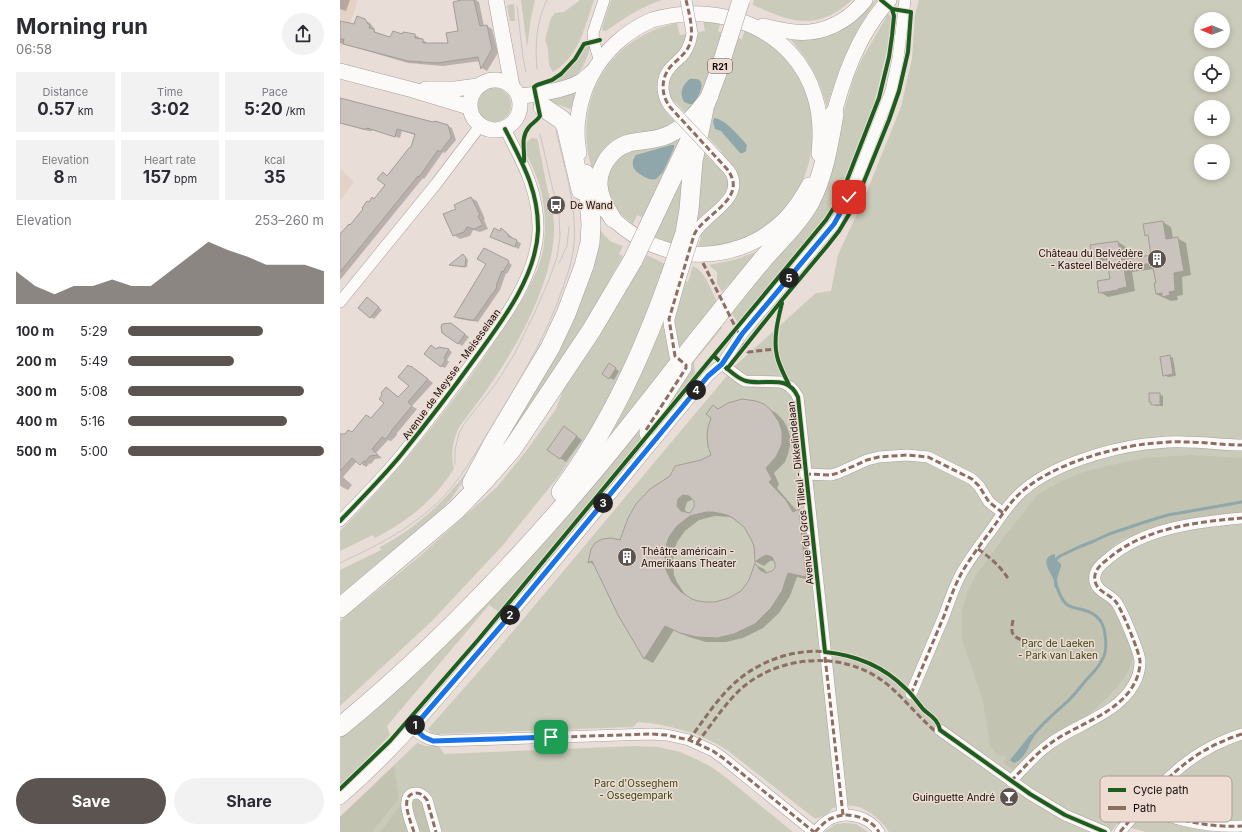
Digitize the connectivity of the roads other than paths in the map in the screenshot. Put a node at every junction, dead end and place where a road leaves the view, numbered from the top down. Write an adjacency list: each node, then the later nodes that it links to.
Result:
1 (496, 0): 13 (main road)
2 (604, 0): 9 (street)
3 (686, 0): 26 (street, bridge)
4 (741, 0): 14 (main road, R21, bridge)
5 (865, 0): 8 (main road)
6 (888, 0): 17 (main road)
7 (905, 0): 32 (street)
8 (756, 25): 9 (main road); 22 (main road)
9 (597, 66): 13 (main road); 19 (main road)
10 (340, 71): 12 (main road)
11 (478, 86): 12 (main road); 13 (main road); 15 (main road)
12 (413, 90): 15 (main road)
13 (515, 91): 18 (main road)
14 (707, 102): 24 (main road); 26 (highway); 36 (highway, bridge)
15 (469, 107): 20 (main road)
16 (543, 107): 18 (main road); 19 (main road); 29 (highway)
17 (834, 114): 22 (main road); 27 (highway)
18 (517, 118): 21 (main road)
19 (578, 121): 23 (main road)
20 (480, 126): 21 (main road); 30 (street)
21 (505, 129): 39 (street, Avenue de Meysse - Meiseselaan)
22 (814, 172): 25 (main road)
23 (585, 174): 24 (main road); 29 (highway)
24 (614, 219): 25 (main road)
25 (784, 220): 27 (highway)
26 (689, 234): 28 (highway, bridge)
27 (764, 259): 31 (highway)
28 (675, 278): 31 (street); 41 (highway)
29 (574, 293): 36 (highway)
30 (340, 302)
31 (681, 361): 33 (street); 41 (highway)
32 (722, 364): 35 (street, Avenue du Gros Tilleul - Dikkelindelaan); 44 (street)
33 (647, 437)
34 (1242, 444): 37 (street)
35 (805, 474): 37 (street); 50 (street, Avenue du Gros Tilleul - Dikkelindelaan)
36 (456, 510): 40 (highway)
37 (1003, 513): 42 (street)
38 (1242, 518): 48 (street)
39 (340, 521)
40 (340, 608)
41 (398, 676): 43 (highway)
42 (911, 694)
43 (340, 727)
44 (413, 728): 49 (street); 56 (street)
45 (940, 730): 48 (street)
46 (1242, 734): 47 (street)
47 (1170, 776)
48 (1011, 781): 58 (street)
49 (340, 799)
50 (843, 815): 56 (street); 57 (street)
51 (1128, 822): 59 (street)
52 (1189, 822): 53 (street)
53 (1242, 826)
54 (414, 832): 55 (street)
55 (436, 832)
56 (814, 832)
57 (879, 832)
58 (1105, 832)
59 (1120, 832)

